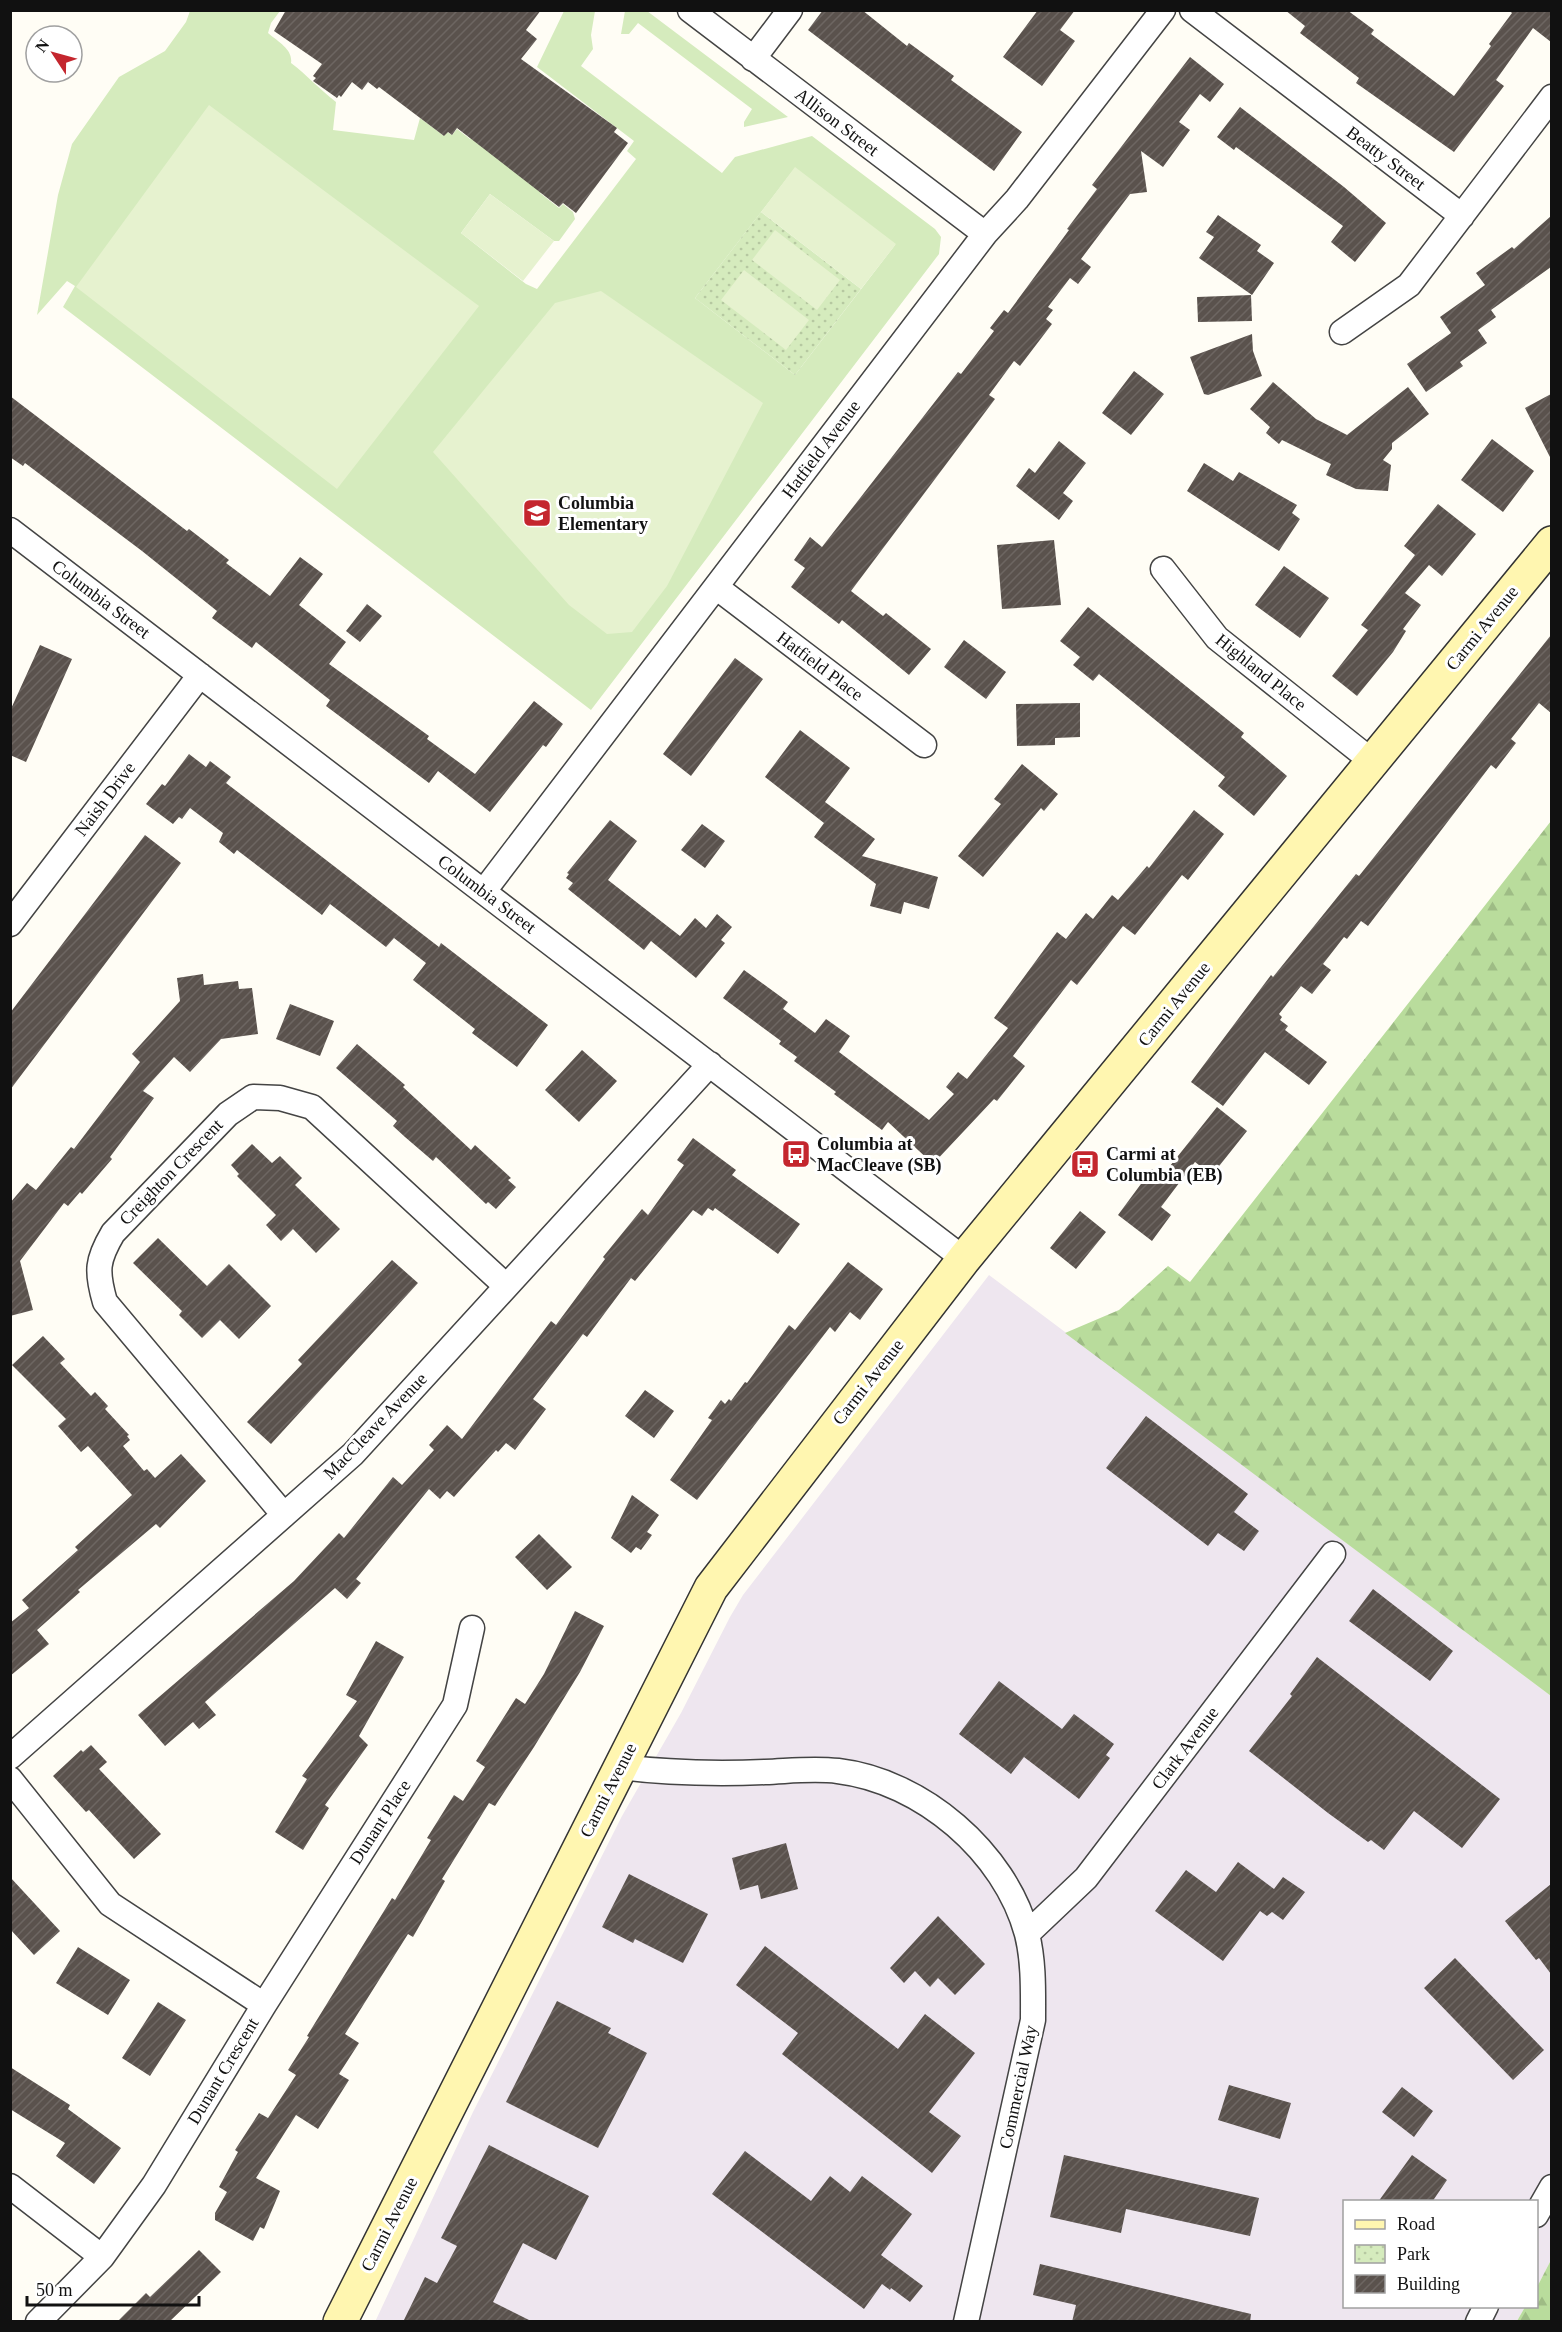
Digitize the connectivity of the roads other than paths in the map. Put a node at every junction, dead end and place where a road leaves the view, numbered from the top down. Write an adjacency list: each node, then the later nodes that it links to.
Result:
1 (690, 10): 5 (street, Allison Street)
2 (790, 10): 5 (street)
3 (1162, 10): 8 (street, Hatfield Avenue)
4 (1191, 10): 7 (street, Beatty Street)
5 (753, 58): 8 (street, Allison Street)
6 (1551, 98): 7 (street)
7 (1462, 216): 9 (street)
8 (985, 234): 13 (street, Hatfield Avenue)
9 (1342, 332)
10 (10, 530): 14 (street, Columbia Street)
11 (1551, 543): 16 (street, Carmi Avenue)
12 (1163, 568): 16 (street, Highland Place)
13 (716, 587): 15 (street, Hatfield Place); 17 (street, Hatfield Avenue)
14 (200, 675): 17 (street, Columbia Street); 18 (street, Naish Drive)
15 (924, 745)
16 (1373, 762): 20 (street, Carmi Avenue)
17 (484, 891): 19 (street, Columbia Street)
18 (10, 924)
19 (710, 1064): 20 (street, Columbia Street); 21 (street, MacCleave Avenue)
20 (964, 1259): 26 (street, Carmi Avenue)
21 (506, 1286): 22 (street, MacCleave Avenue); 22 (street, Creighton Crescent)
22 (284, 1515): 25 (street, MacCleave Avenue)
23 (1333, 1554): 28 (street, Clark Avenue)
24 (472, 1628): 29 (street, Dunant Place)
25 (10, 1757)
26 (620, 1767): 28 (street, Commercial Way); 36 (street, Carmi Avenue)
27 (10, 1779): 29 (street, Dunant Crescent)
28 (1027, 1934): 37 (street, Commercial Way)
29 (264, 2005): 33 (street, Dunant Crescent)
30 (10, 2186): 33 (street)
31 (1551, 2187): 32 (street)
32 (1538, 2210)
33 (102, 2257): 35 (street, Dunant Crescent)
34 (1485, 2308): 38 (street)
35 (38, 2322)
36 (340, 2322)
37 (966, 2322)
38 (1478, 2322)

